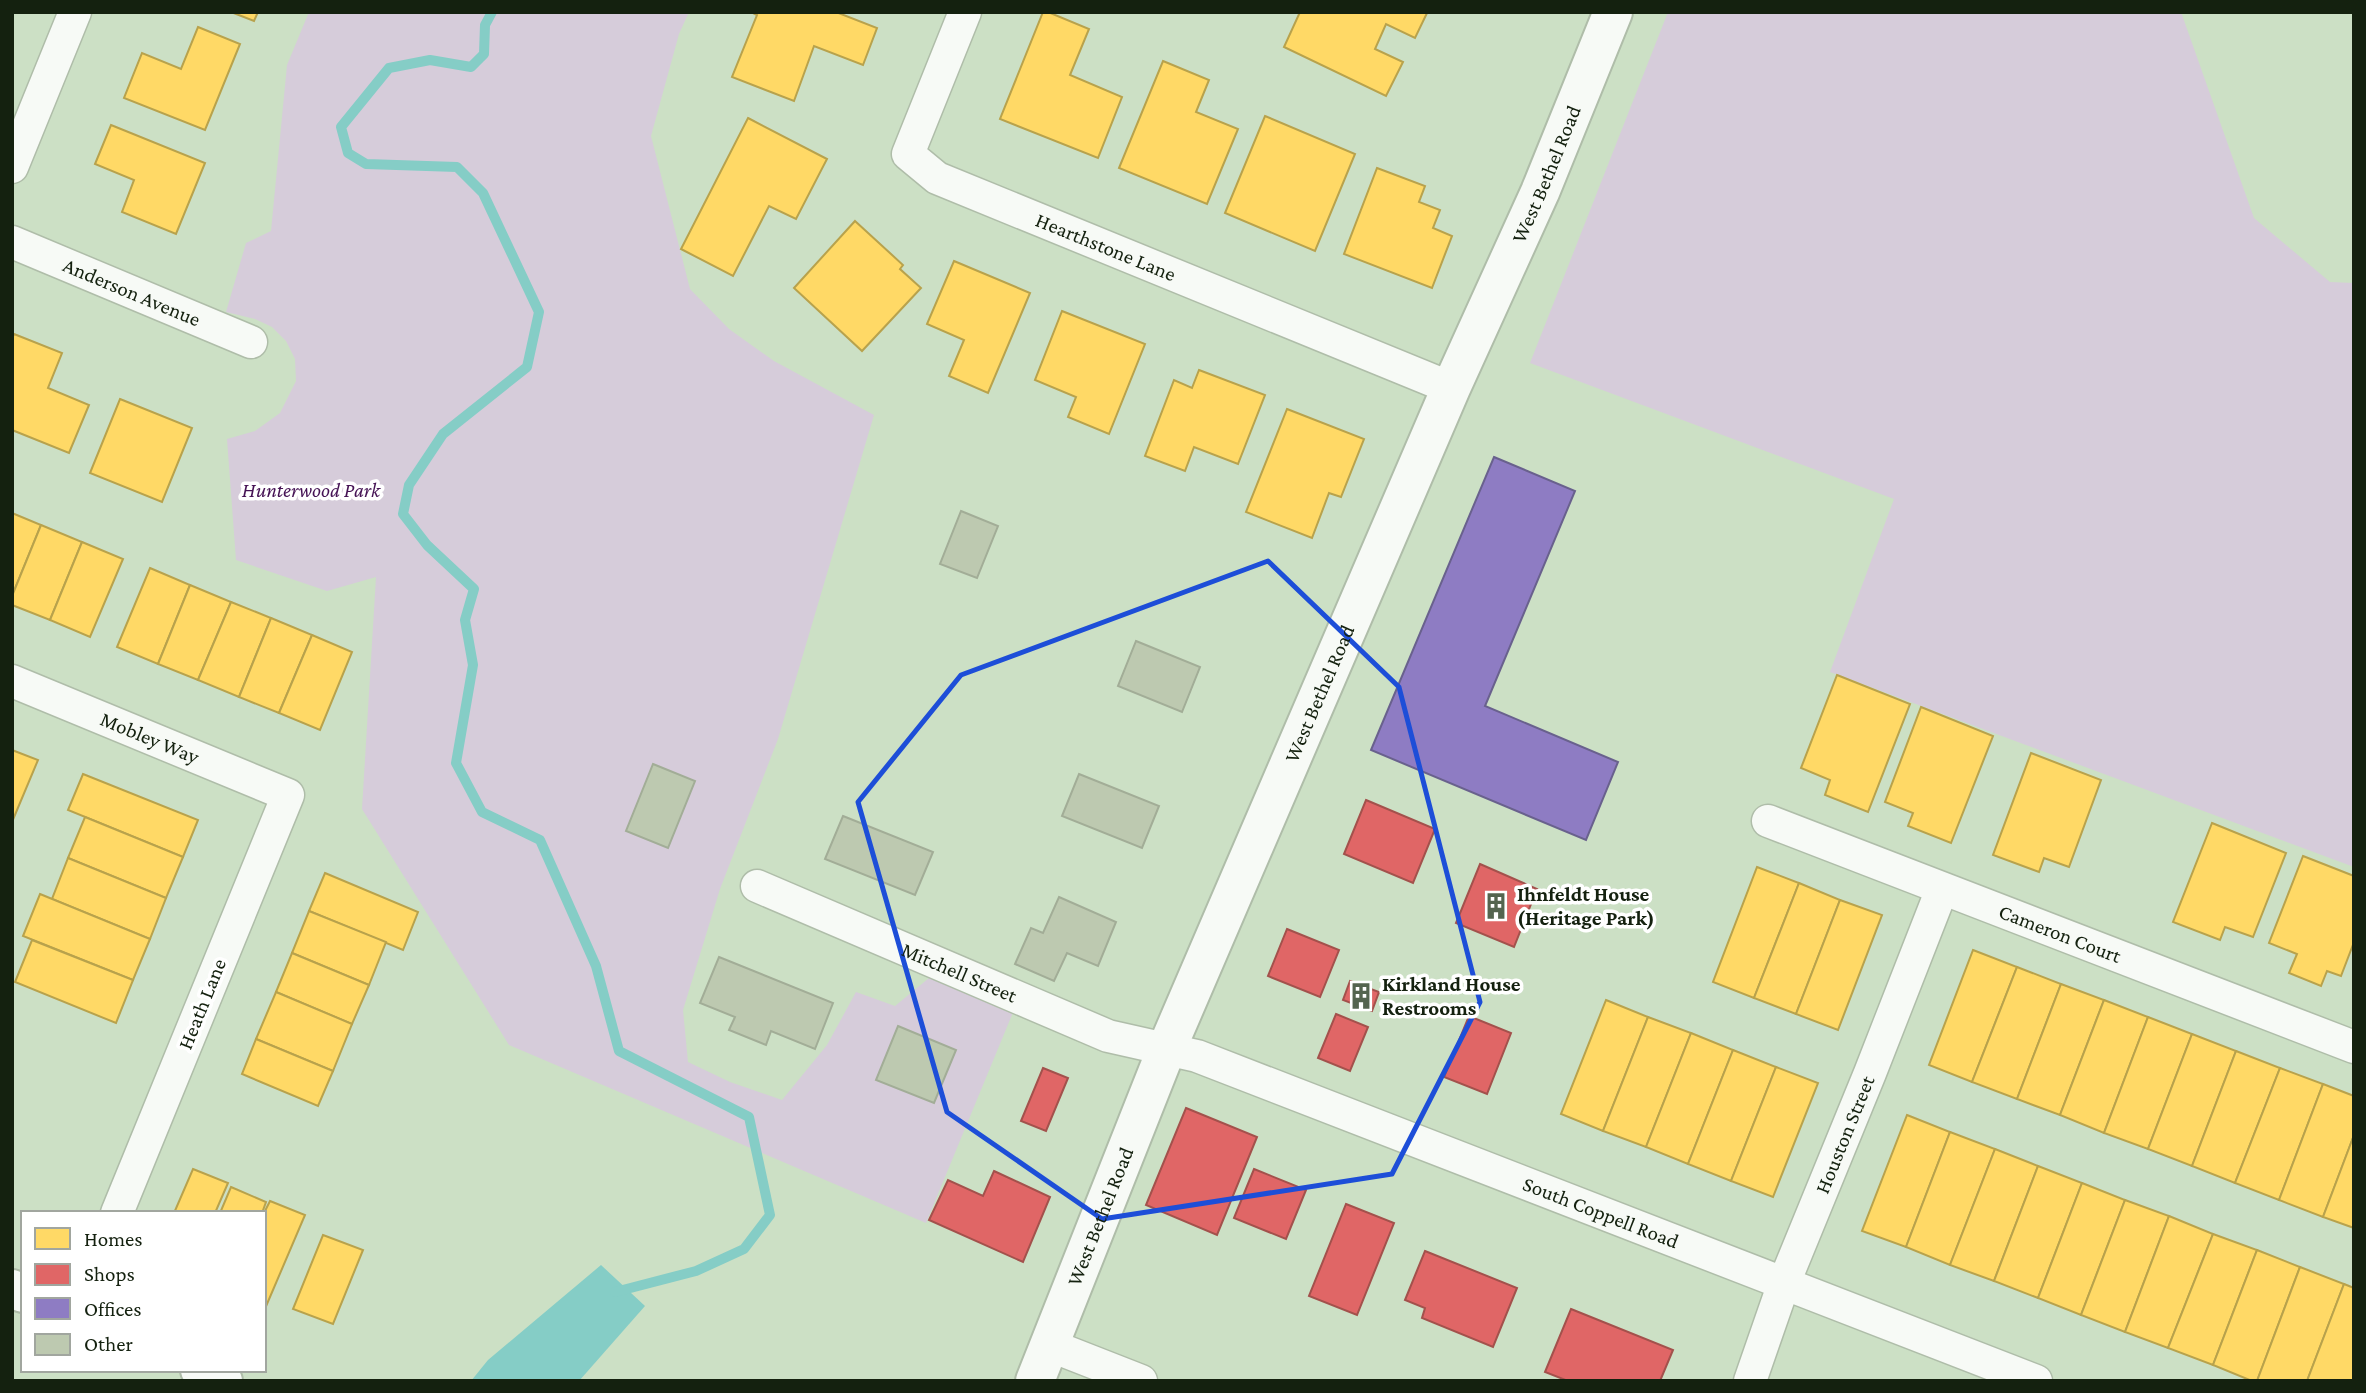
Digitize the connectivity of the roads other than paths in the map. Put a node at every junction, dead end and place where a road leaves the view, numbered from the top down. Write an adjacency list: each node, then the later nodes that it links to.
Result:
1 (75, 12): 4 (street)
2 (965, 12): 7 (street, Hearthstone Lane)
3 (1613, 12): 7 (main road, West Bethel Road)
4 (12, 167)
5 (12, 242): 6 (street, Anderson Avenue)
6 (251, 342)
7 (1451, 388): 14 (main road, West Bethel Road)
8 (12, 681): 9 (street, Mobley Way)
9 (288, 795): 15 (street, Heath Lane)
10 (1768, 821): 12 (street, Cameron Court)
11 (757, 886): 14 (street, Mitchell Street)
12 (1941, 889): 13 (street, Cameron Court); 16 (street, Houston Street)
13 (2354, 1047)
14 (1167, 1048): 16 (street, South Coppell Road); 17 (main road, West Bethel Road)
15 (118, 1211)
16 (1784, 1283): 22 (street, Houston Street); 23 (street, South Coppell Road)
17 (1049, 1345): 20 (main road, West Bethel Road); 21 (street)
18 (204, 1372): 19 (main road)
19 (223, 1381)
20 (1035, 1381)
21 (1142, 1381)
22 (1750, 1381)
23 (2036, 1381)

